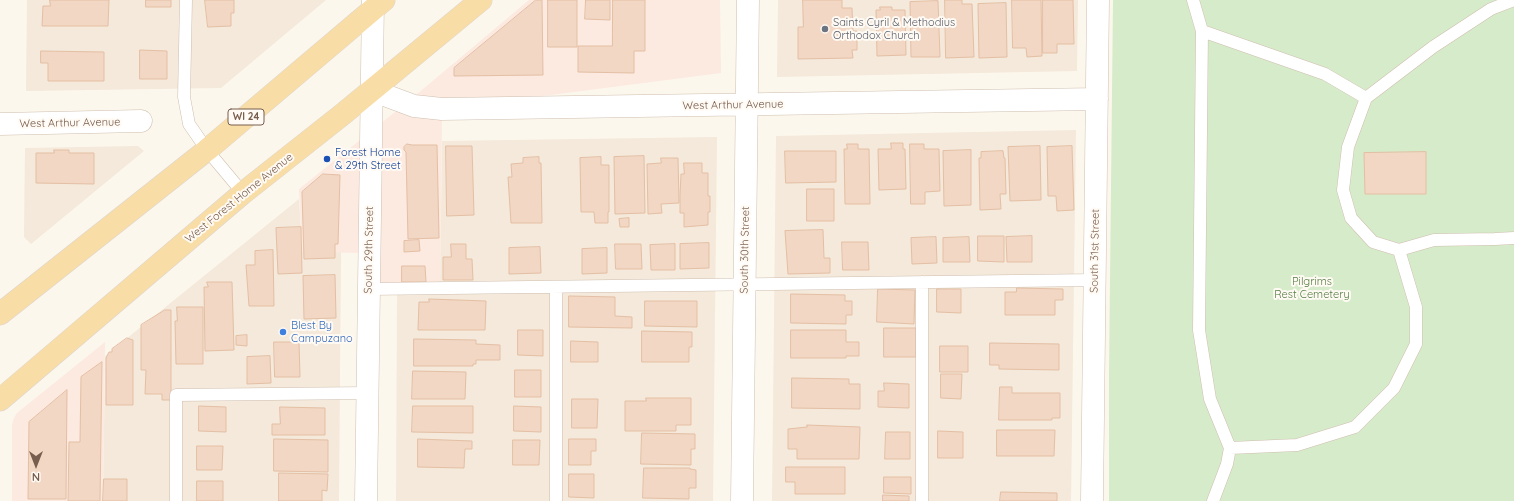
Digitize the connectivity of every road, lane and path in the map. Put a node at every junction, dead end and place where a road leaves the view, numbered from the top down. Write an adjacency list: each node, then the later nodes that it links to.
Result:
1 (186, 0): 15 (lane)
2 (481, 0): 9 (main road, West Forest Home Avenue)
3 (748, 0): 12 (street, South 30th Street)
4 (1098, 0): 11 (street, South 31st Street)
5 (1193, 0): 8 (lane)
6 (1514, 0): 10 (lane)
7 (377, 3): 9 (street, South 29th Street); 15 (main road, WI 24)
8 (1202, 31): 10 (lane); 27 (lane)
9 (371, 90): 12 (street, West Arthur Avenue); 16 (main road, West Forest Home Avenue); 23 (street, South 29th Street)
10 (1366, 98): 18 (lane)
11 (1097, 99): 12 (street, West Arthur Avenue); 19 (street, South 31st Street)
12 (746, 105): 21 (street, South 30th Street)
13 (141, 121): 14 (street, West Arthur Avenue)
14 (0, 124)
15 (207, 150): 16 (lane); 24 (main road, WI 24)
16 (243, 193): 26 (main road, West Forest Home Avenue)
17 (1514, 238): 18 (lane)
18 (1399, 250): 27 (lane)
19 (1095, 280): 20 (lane); 33 (street, South 31st Street)
20 (922, 282): 21 (lane); 32 (lane)
21 (744, 284): 22 (lane); 31 (street, South 30th Street)
22 (556, 287): 23 (lane); 30 (lane)
23 (369, 289): 25 (street, South 29th Street)
24 (0, 314)
25 (366, 393): 28 (lane); 29 (street, South 29th Street)
26 (0, 400)
27 (1230, 448): 34 (lane)
28 (176, 501)
29 (366, 501)
30 (556, 501)
31 (742, 501)
32 (922, 501)
33 (1092, 501)
34 (1213, 501)

